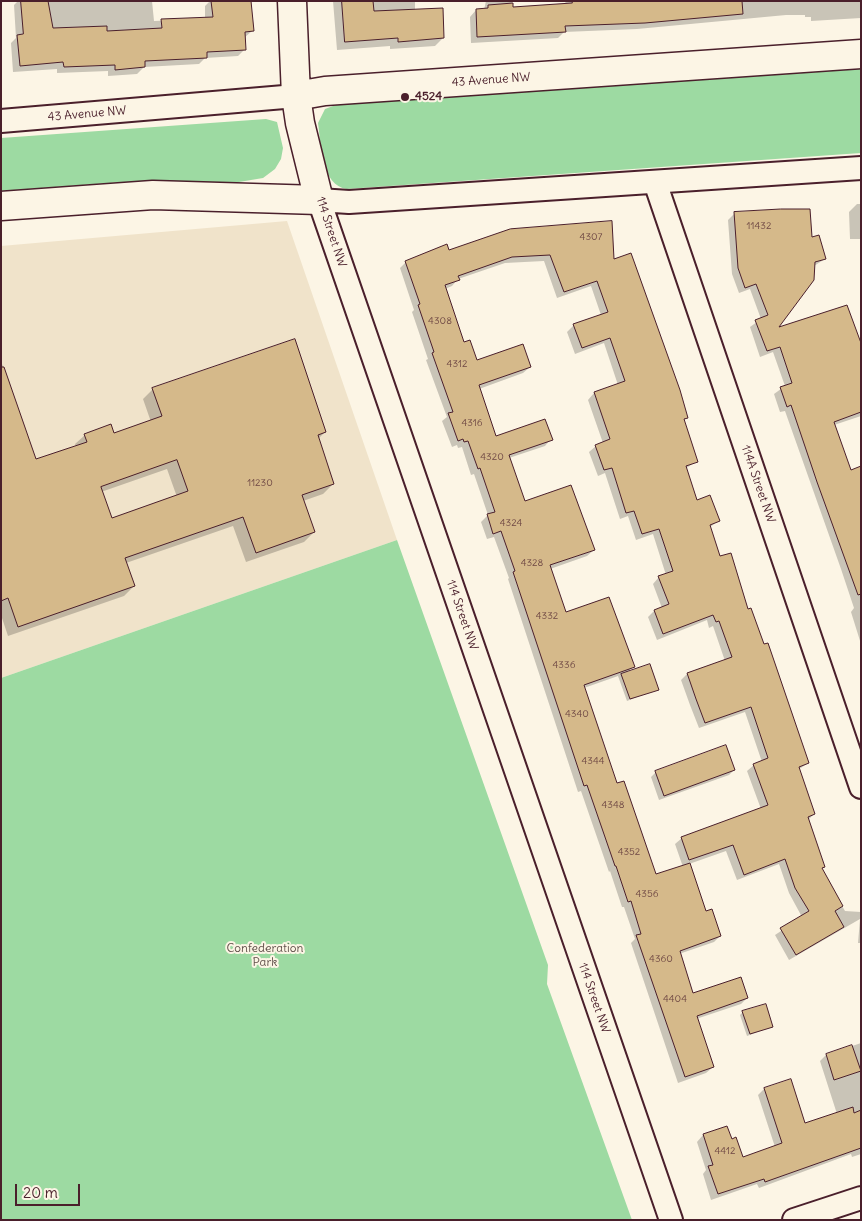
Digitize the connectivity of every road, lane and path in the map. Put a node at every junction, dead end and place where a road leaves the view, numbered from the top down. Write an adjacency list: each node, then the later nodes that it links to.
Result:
1 (292, 1): 3 (street, 114 Street NW)
2 (861, 54): 3 (street, 43 Avenue NW)
3 (296, 96): 4 (street, 43 Avenue NW); 7 (street, 114 Street NW)
4 (1, 121)
5 (861, 168): 6 (street)
6 (654, 182): 7 (street); 9 (street, 114A Street NW)
7 (319, 200): 8 (street); 11 (street, 114 Street NW)
8 (1, 206)
9 (861, 787)
10 (861, 1198): 12 (street)
11 (671, 1220)
12 (794, 1220)

